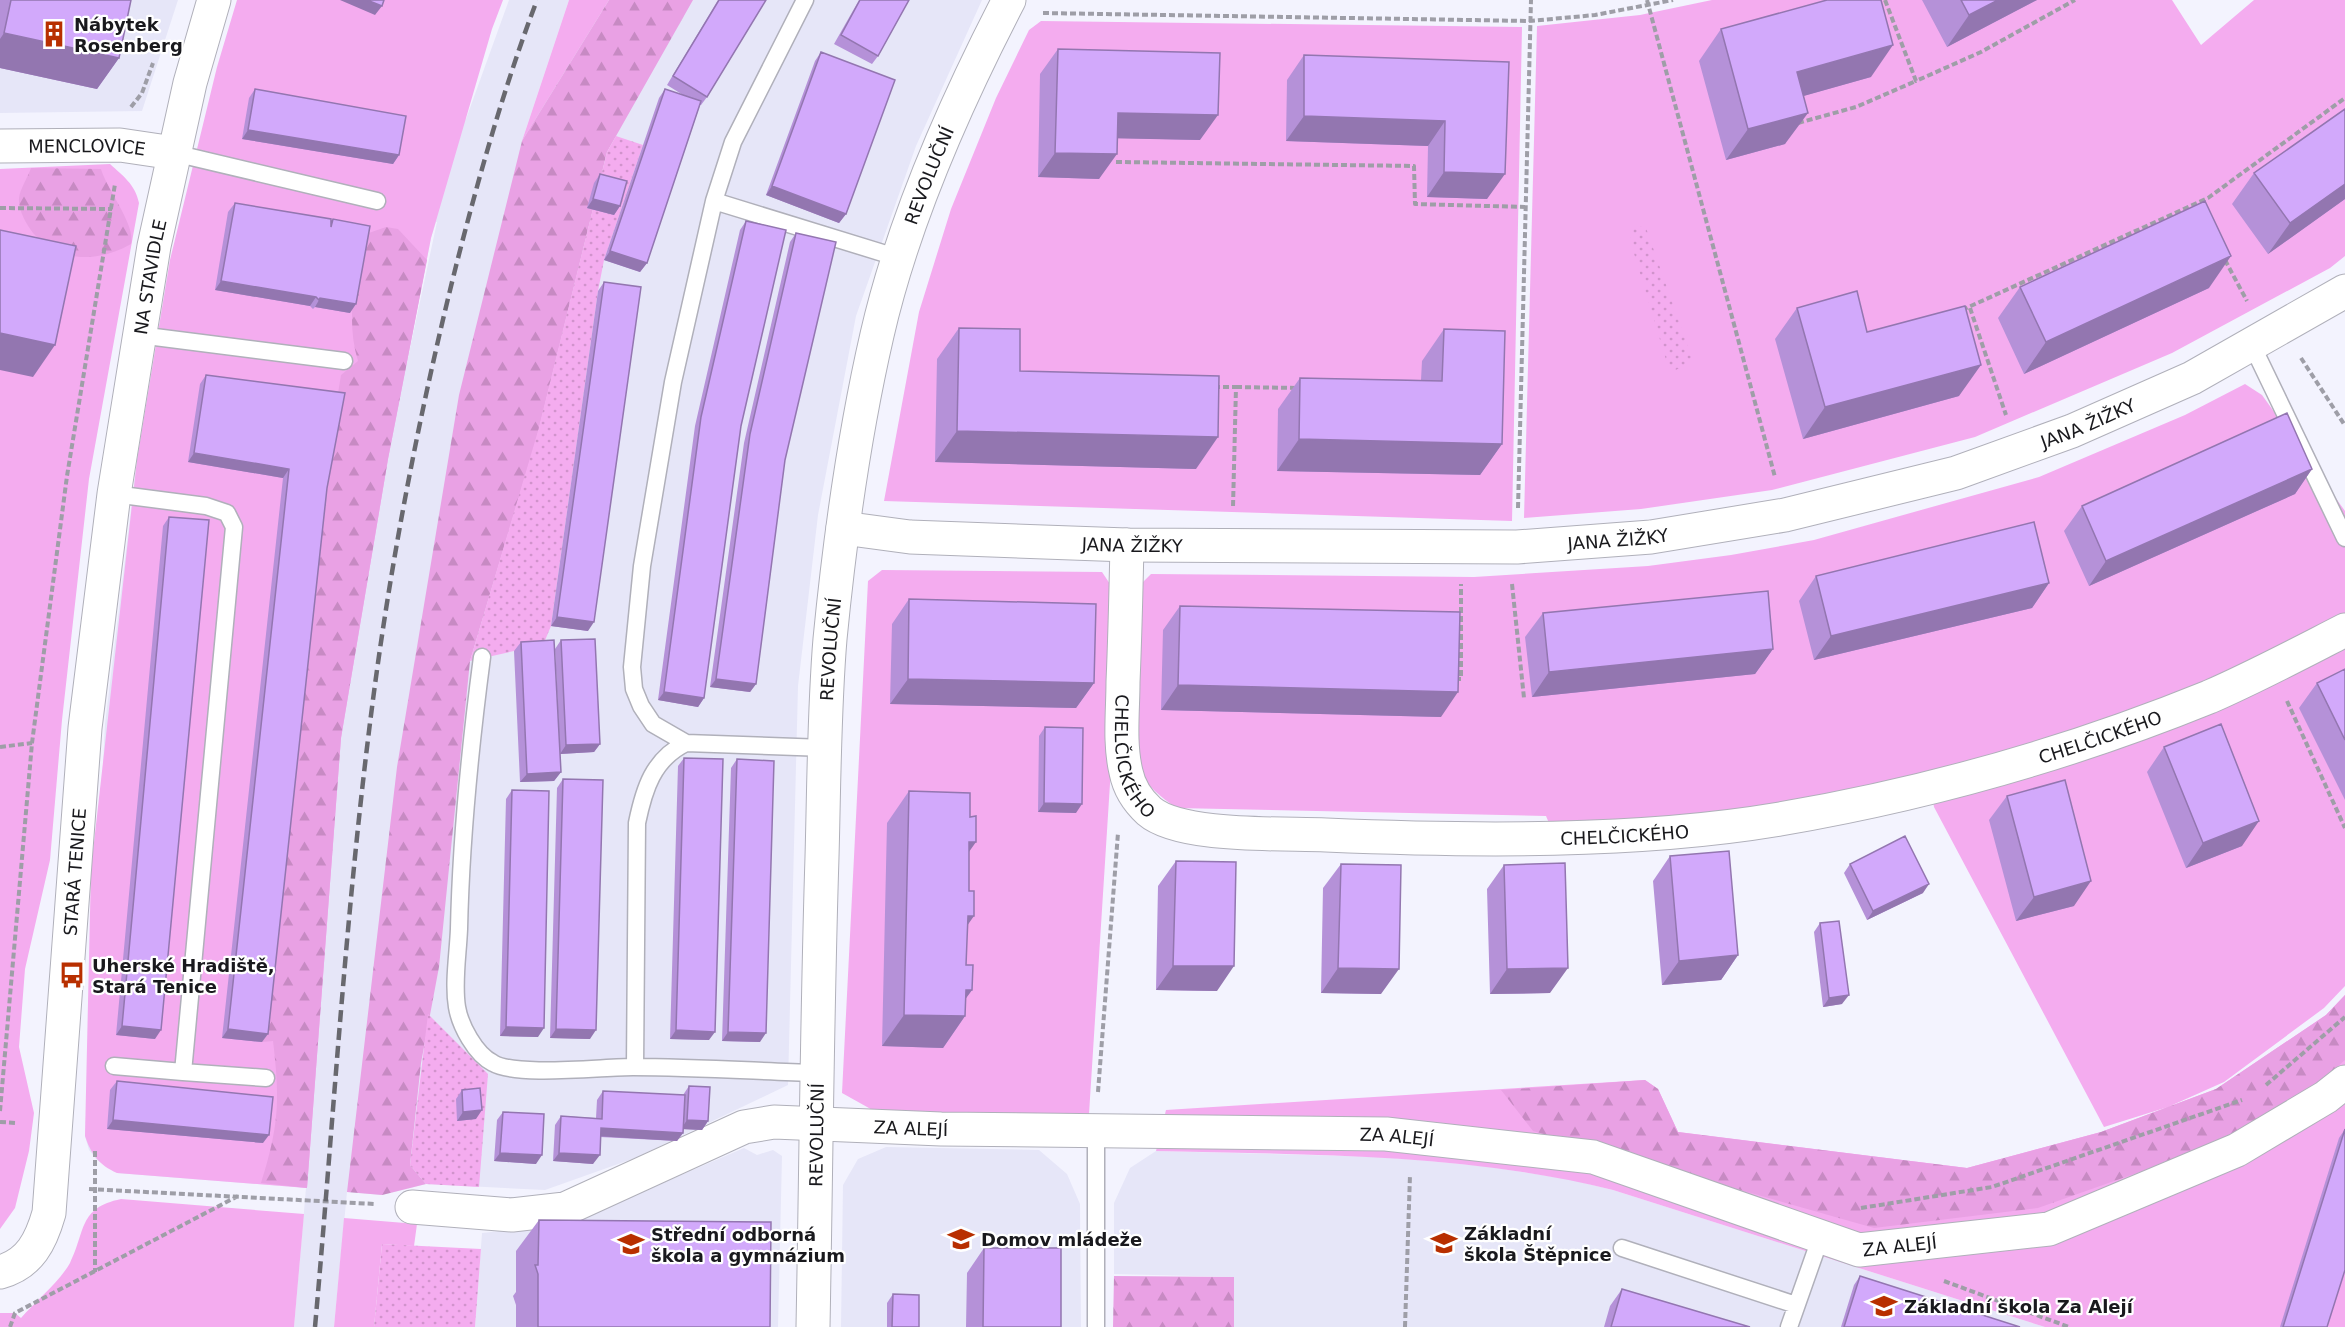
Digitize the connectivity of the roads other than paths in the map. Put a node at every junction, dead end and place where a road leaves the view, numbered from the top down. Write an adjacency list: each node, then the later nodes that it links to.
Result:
1 (214, 0): 5 (street, NA STAVIDLE)
2 (805, 0): 7 (lane)
3 (1022, 8): 8 (street, REVOLUČNÍ)
4 (0, 146): 5 (street, MENCLOVICE)
5 (174, 153): 6 (lane); 10 (street, NA STAVIDLE)
6 (377, 201)
7 (714, 201): 8 (lane); 20 (lane)
8 (899, 258): 14 (street, REVOLUČNÍ)
9 (2345, 291): 11 (street, JANA ŽIŽKY)
10 (139, 335): 12 (lane); 13 (street, NA STAVIDLE)
11 (2252, 345): 15 (lane); 16 (street, JANA ŽIŽKY)
12 (344, 361)
13 (114, 494): 17 (street, NA STAVIDLE); 24 (lane)
14 (843, 528): 16 (street, JANA ŽIŽKY); 21 (street, REVOLUČNÍ)
15 (2345, 538)
16 (1127, 545): 18 (street, CHELČICKÉHO)
17 (106, 556): 33 (street, STARÁ TENICE)
18 (2345, 630)
19 (482, 657): 23 (lane)
20 (687, 743): 21 (lane); 23 (lane)
21 (825, 748): 25 (street, REVOLUČNÍ)
22 (114, 1066): 24 (lane)
23 (635, 1067): 25 (lane)
24 (183, 1072): 26 (lane)
25 (815, 1073): 28 (street, REVOLUČNÍ)
26 (266, 1078)
27 (2345, 1082): 31 (street, ZA ALEJÍ)
28 (816, 1124): 29 (street, ZA ALEJÍ); 30 (street, ZA ALEJÍ); 35 (street, REVOLUČNÍ)
29 (1096, 1129): 31 (street, ZA ALEJÍ); 36 (lane)
30 (412, 1207)
31 (1821, 1236): 34 (lane)
32 (1622, 1248): 34 (lane)
33 (0, 1272)
34 (1796, 1305): 37 (lane)
35 (813, 1327)
36 (1096, 1327)
37 (1789, 1327)

